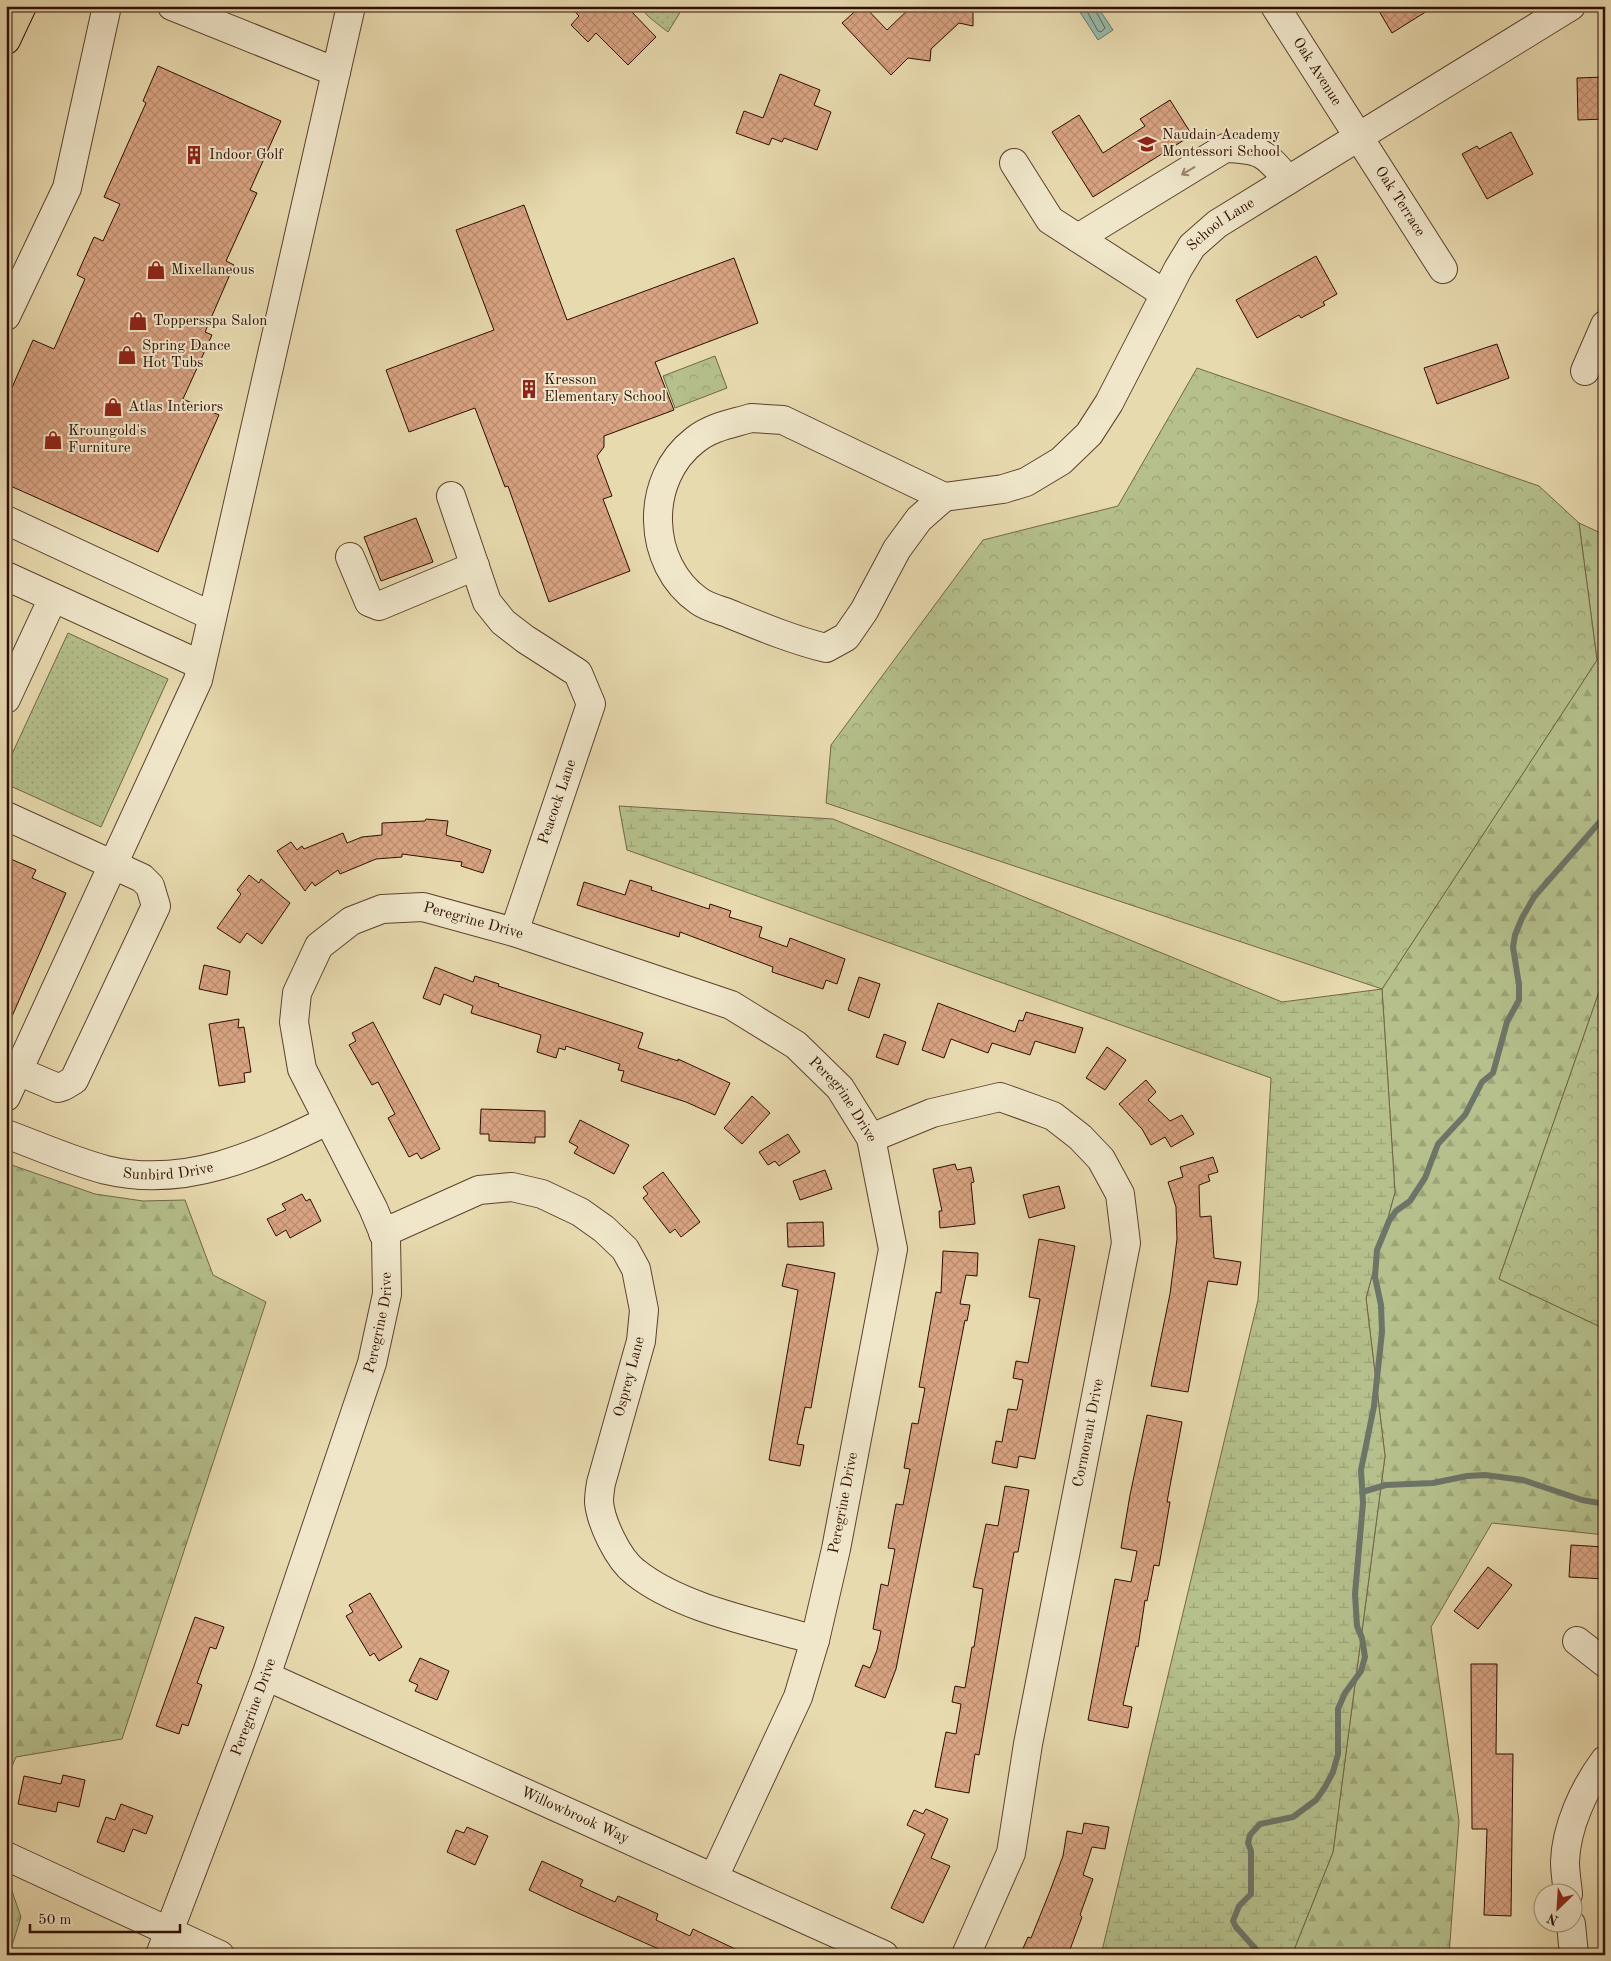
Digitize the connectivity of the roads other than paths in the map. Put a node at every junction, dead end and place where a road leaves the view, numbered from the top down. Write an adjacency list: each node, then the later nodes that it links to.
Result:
1 (22, 6): 7 (highway)
2 (107, 6): 15 (street)
3 (1276, 6): 9 (street, Oak Avenue)
4 (1571, 6): 9 (street, School Lane)
5 (348, 8): 8 (street)
6 (187, 9): 8 (street)
7 (6, 40)
8 (336, 72): 25 (street)
9 (1358, 136): 11 (street, School Lane); 13 (street, Oak Terrace)
10 (1014, 163): 12 (street)
11 (1288, 180): 12 (street, one-way to 12); 14 (street, School Lane)
12 (1078, 238): 14 (street)
13 (1442, 269)
14 (1165, 294): 19 (street, School Lane)
15 (6, 316)
16 (1605, 324): 17 (street)
17 (1585, 371)
18 (451, 496): 22 (street)
19 (944, 497): 19 (street)
20 (6, 520): 25 (street)
21 (350, 557): 22 (street)
22 (475, 566): 30 (street, Peacock Lane)
23 (6, 576): 24 (street)
24 (53, 598): 26 (street); 27 (street)
25 (212, 616): 26 (street)
26 (201, 665): 29 (street)
27 (6, 699)
28 (6, 816): 29 (street)
29 (113, 864): 31 (street); 31 (street)
30 (514, 932): 33 (street, Peregrine Drive); 35 (street, Peregrine Drive)
31 (12, 1069): 32 (street)
32 (6, 1097)
33 (327, 1121): 34 (street, Sunbird Drive); 36 (street, Peregrine Drive)
34 (6, 1134)
35 (871, 1138): 37 (street, Peregrine Drive); 49 (street, Cormorant Drive)
36 (383, 1233): 37 (street, Osprey Lane); 40 (street, Peregrine Drive)
37 (815, 1640): 43 (street, Peregrine Drive)
38 (1577, 1641): 39 (street)
39 (1605, 1663)
40 (266, 1676): 43 (street, Willowbrook Way); 46 (street, Peregrine Drive)
41 (1605, 1760): 44 (street)
42 (6, 1856): 46 (street)
43 (714, 1877): 48 (street, Willowbrook Way)
44 (1567, 1884)
45 (1572, 1934): 50 (street)
46 (165, 1943): 47 (street)
47 (220, 1955)
48 (884, 1955)
49 (966, 1955)
50 (1574, 1955)

